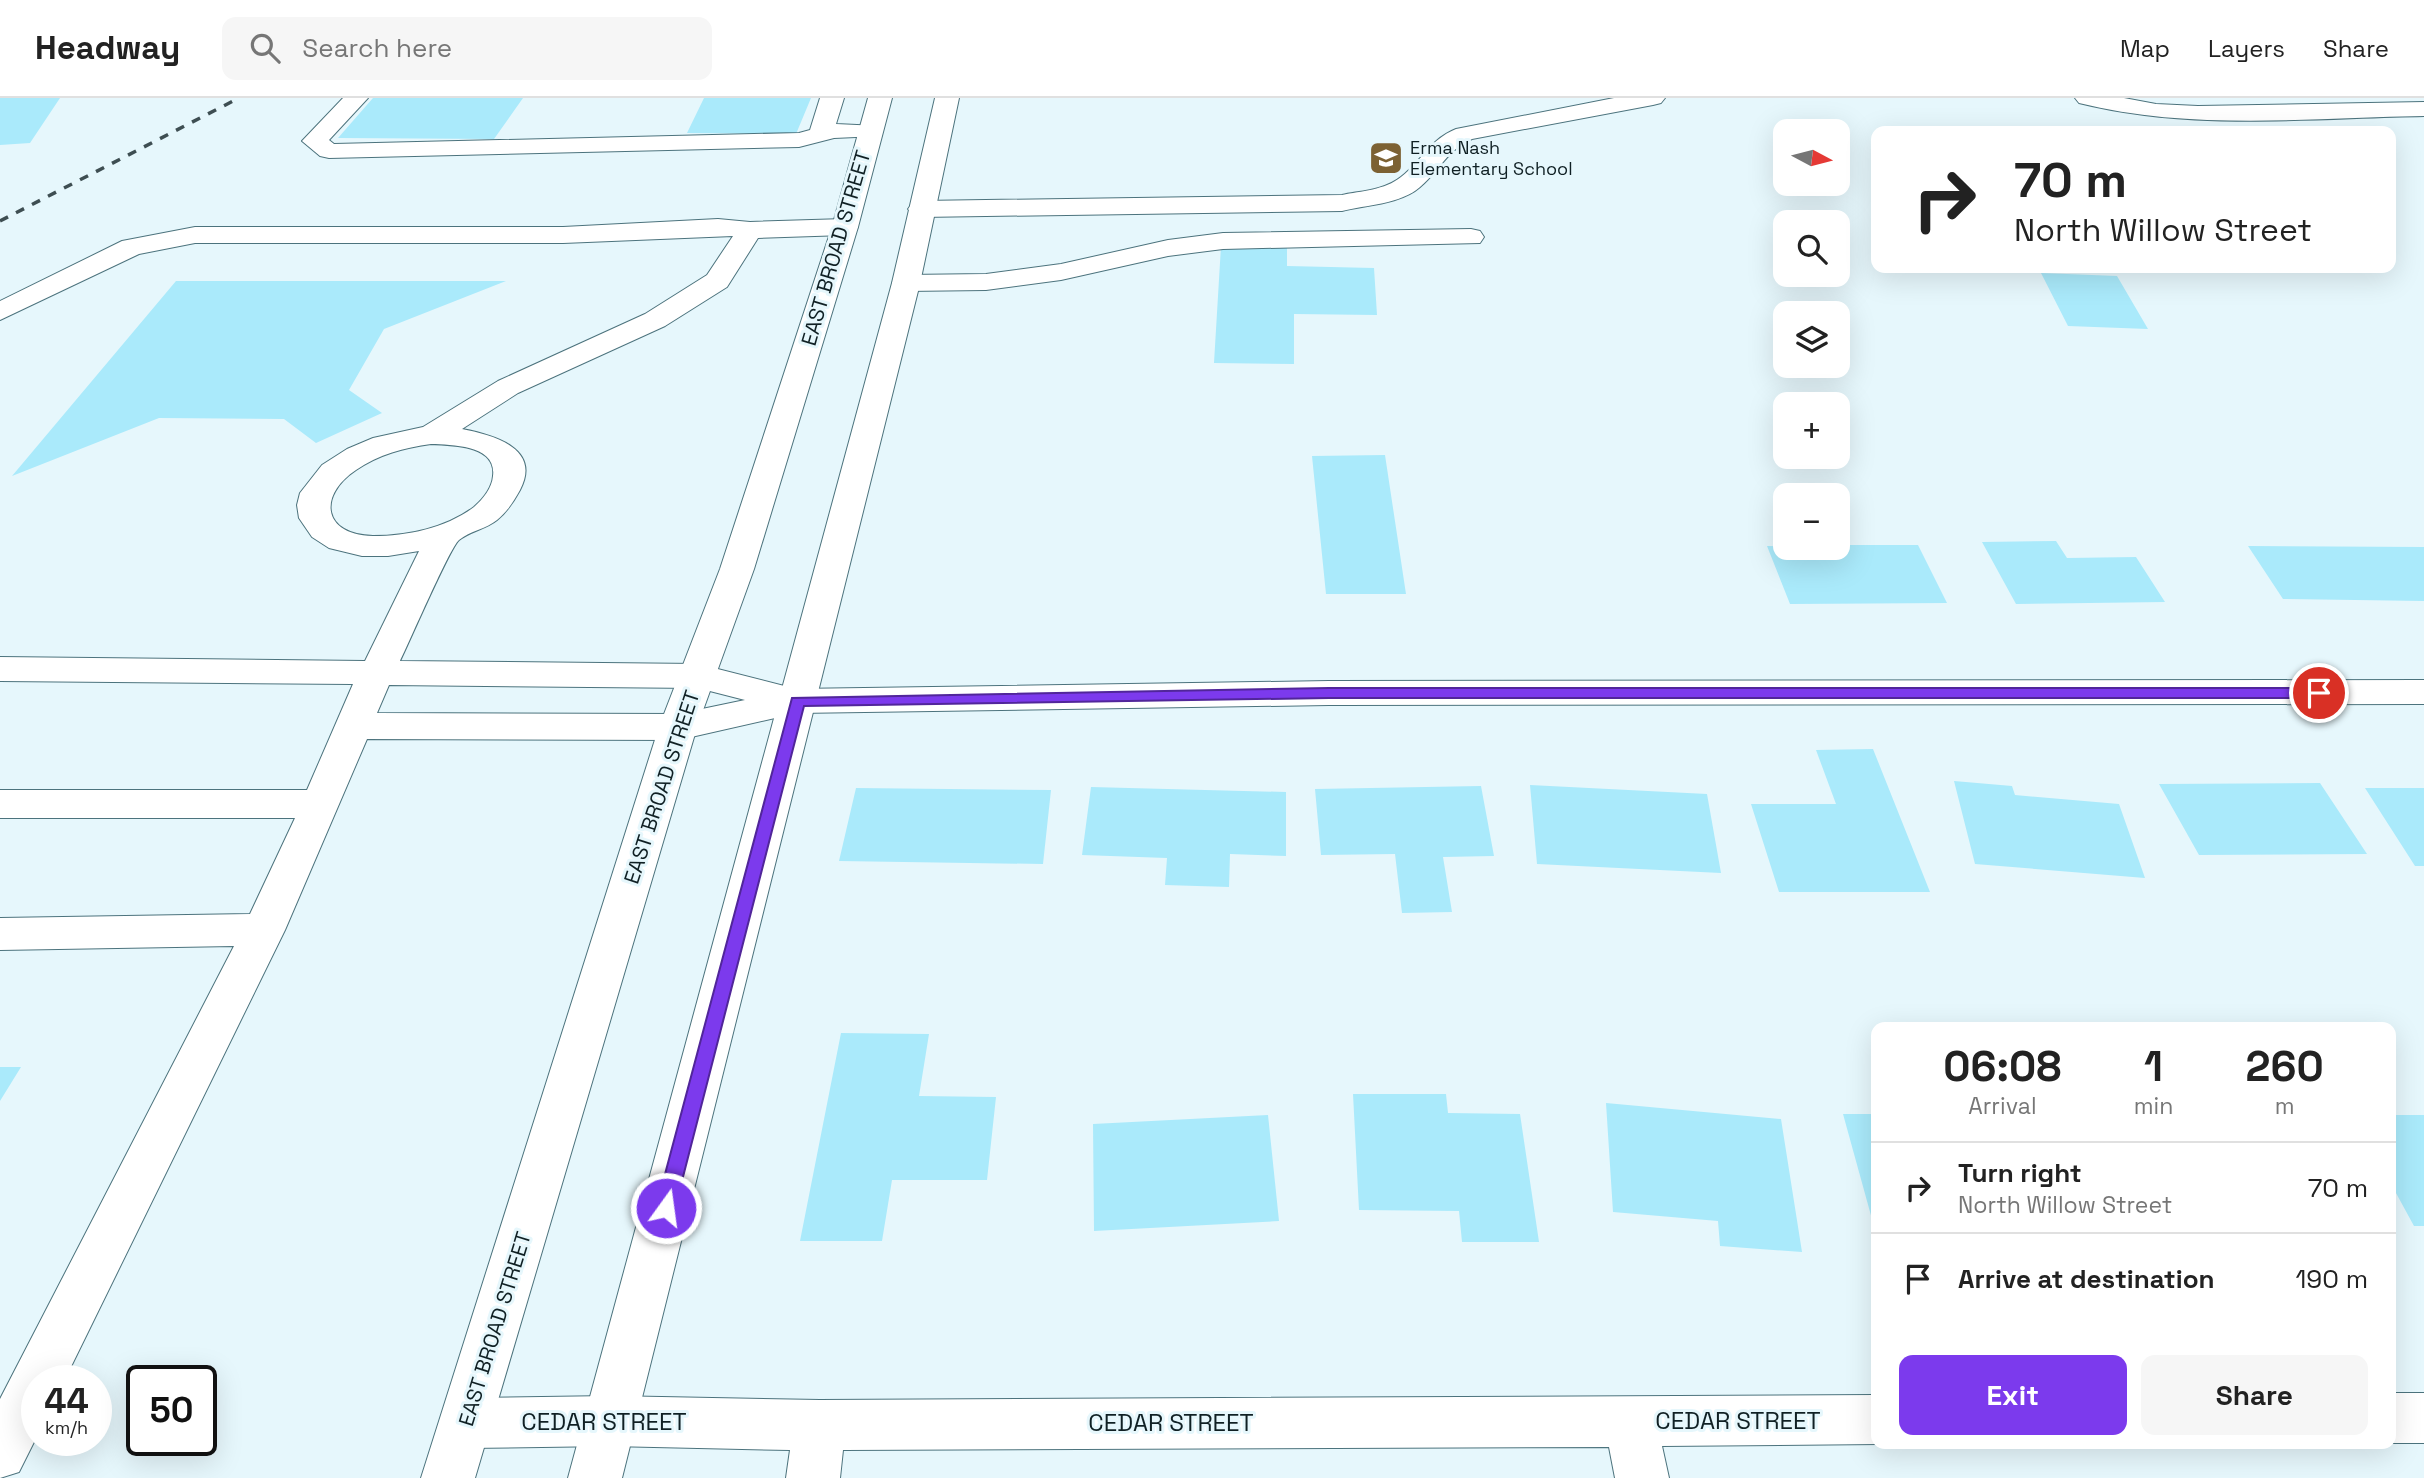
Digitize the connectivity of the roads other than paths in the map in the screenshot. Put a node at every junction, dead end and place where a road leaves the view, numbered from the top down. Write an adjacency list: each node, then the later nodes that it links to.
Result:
1 (356, 98): 9 (main road)
2 (832, 98): 9 (main road)
3 (880, 98): 8 (main road, EAST BROAD STREET)
4 (947, 98): 10 (main road)
5 (1653, 98): 10 (main road)
6 (2087, 98): 7 (main road)
7 (2424, 109)
8 (870, 131): 9 (main road); 11 (main road, EAST BROAD STREET)
9 (820, 135)
10 (922, 209): 14 (main road)
11 (845, 227): 12 (main road); 20 (main road, EAST BROAD STREET)
12 (750, 230): 15 (main road); 16 (main road)
13 (1471, 237): 14 (main road)
14 (906, 283): 22 (main road)
15 (0, 312)
16 (431, 435): 17 (main road); 17 (main road)
17 (444, 535): 19 (main road)
18 (0, 669): 19 (main road)
19 (376, 674): 20 (main road); 23 (main road)
20 (698, 676): 22 (main road); 24 (main road, EAST BROAD STREET)
21 (2424, 692): 22 (main road)
22 (797, 701): 24 (main road); 32 (main road)
23 (354, 726): 24 (main road); 26 (main road)
24 (678, 727): 34 (main road, EAST BROAD STREET)
25 (0, 804): 26 (main road)
26 (320, 804): 27 (main road)
27 (264, 930): 28 (main road); 36 (main road)
28 (0, 933)
29 (2396, 1418): 30 (main road)
30 (2424, 1418)
31 (1871, 1420): 33 (main road, CEDAR STREET)
32 (610, 1421): 34 (main road, CEDAR STREET); 35 (main road, CEDAR STREET); 38 (main road)
33 (1631, 1421): 35 (main road, CEDAR STREET); 40 (main road)
34 (467, 1423): 37 (main road, EAST BROAD STREET)
35 (820, 1424): 39 (main road)
36 (0, 1454)
37 (448, 1478)
38 (595, 1478)
39 (813, 1478)
40 (1642, 1478)

